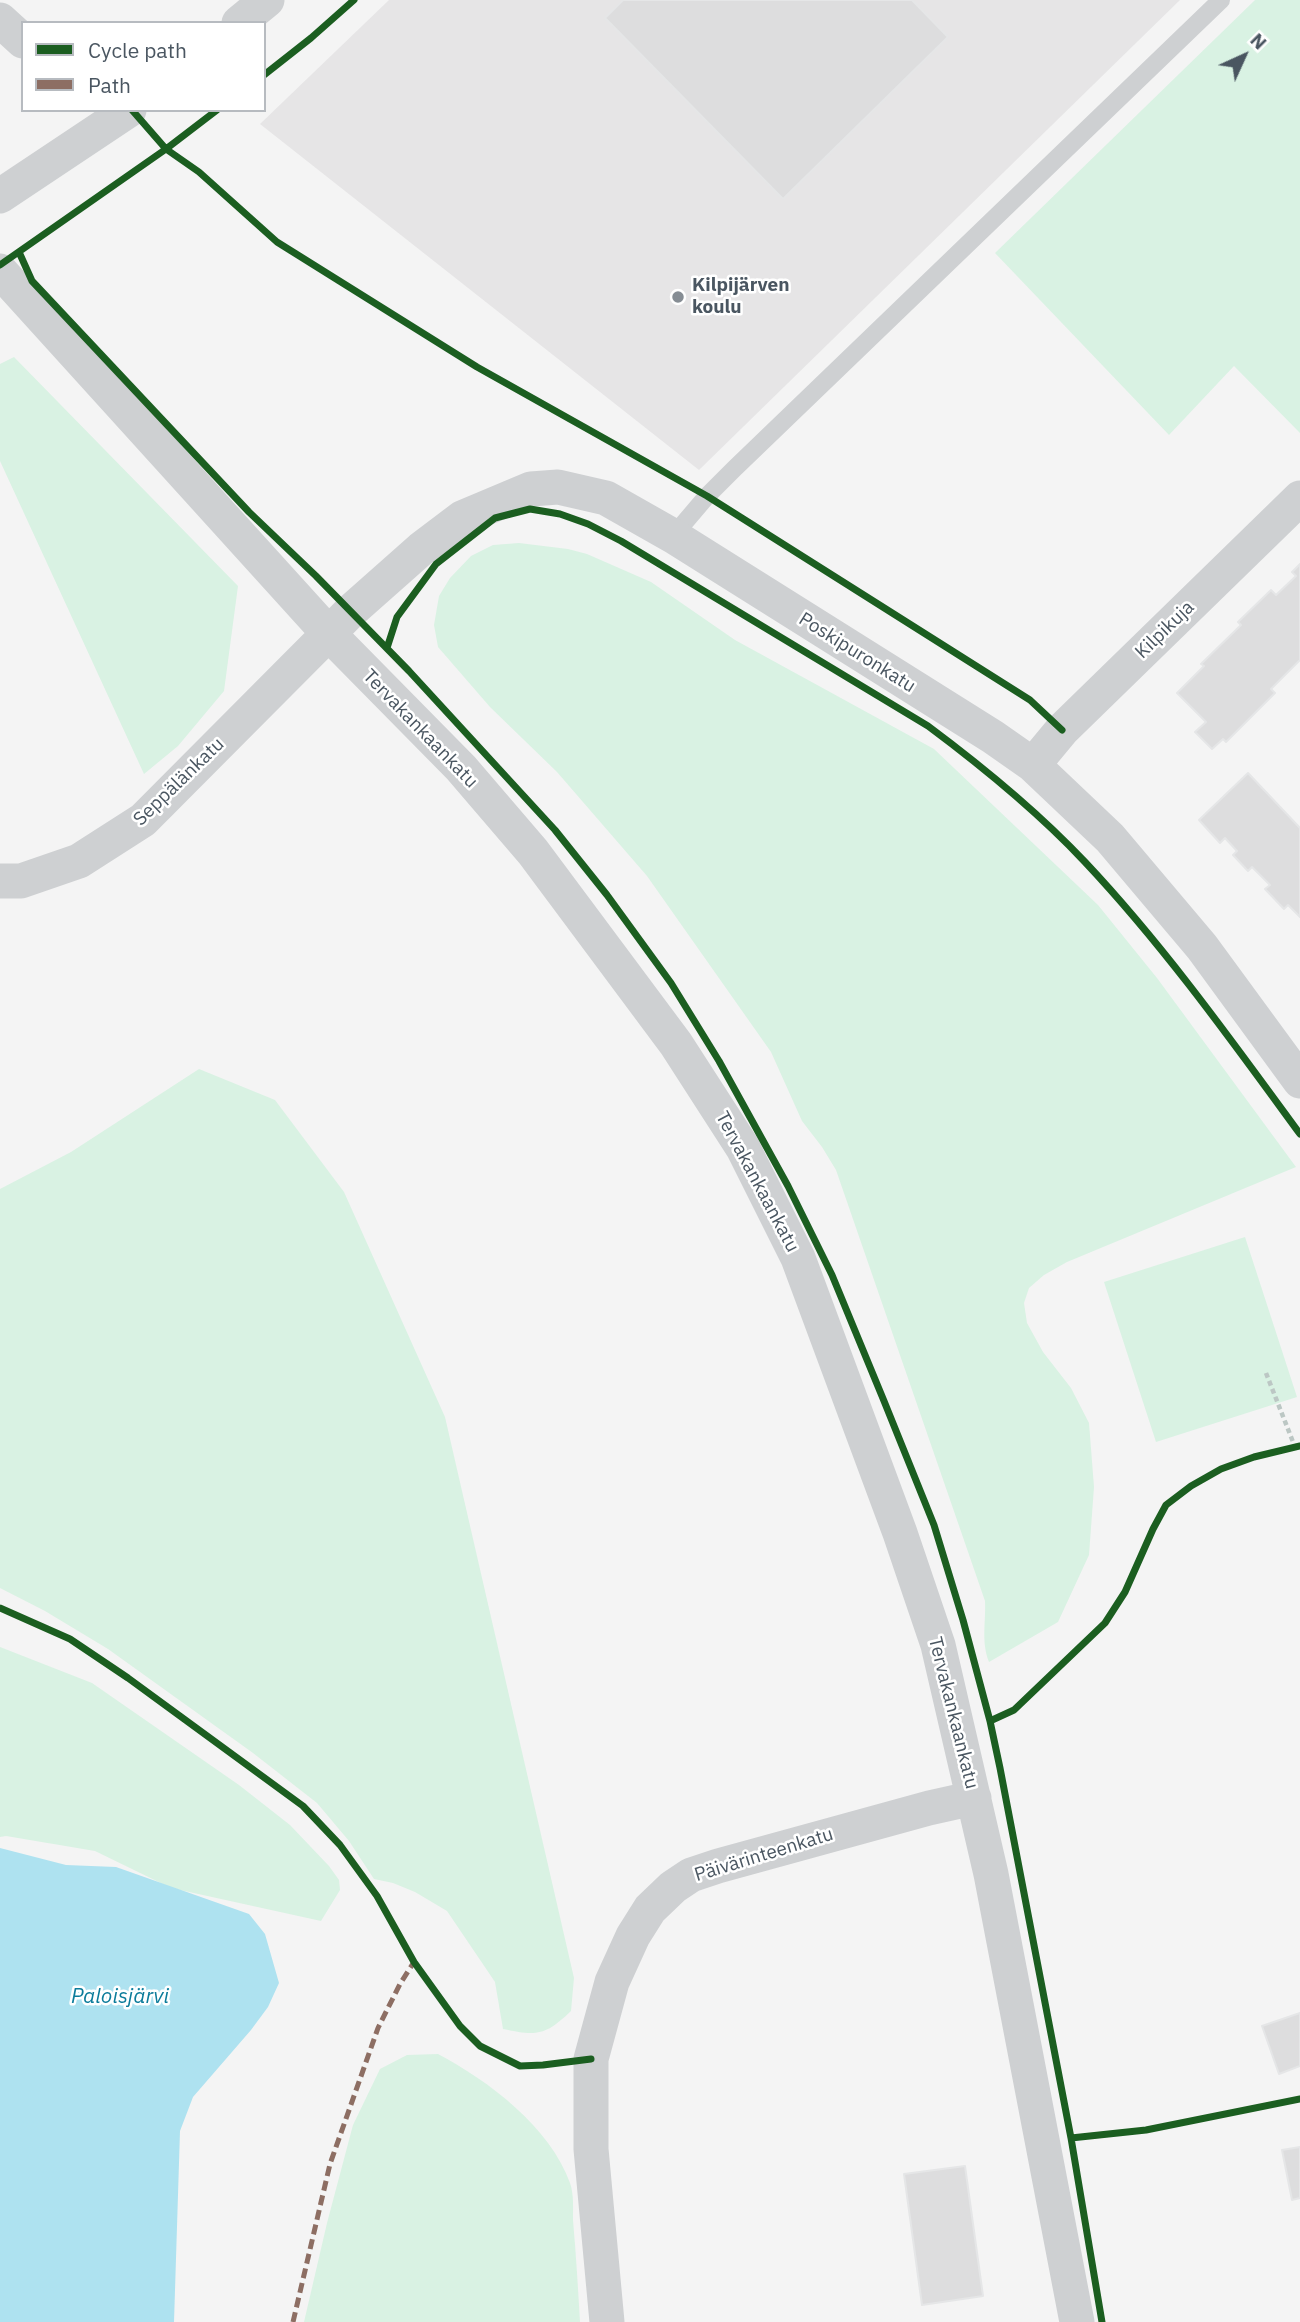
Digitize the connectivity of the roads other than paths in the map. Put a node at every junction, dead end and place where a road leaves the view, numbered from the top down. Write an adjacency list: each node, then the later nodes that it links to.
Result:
1 (267, 0): 4 (street)
2 (1221, 0): 11 (lane)
3 (0, 20): 5 (street)
4 (241, 21)
5 (21, 39)
6 (122, 112): 7 (street)
7 (92, 120): 8 (street)
8 (0, 196)
9 (0, 271): 12 (street, Tervakankaankatu)
10 (1300, 498): 13 (street, Kilpikuja)
11 (673, 536): 12 (street, Poskipuronkatu); 13 (street, Poskipuronkatu)
12 (329, 634): 14 (street, Seppälänkatu); 16 (street, Tervakankaankatu)
13 (1034, 765): 15 (street, Poskipuronkatu)
14 (0, 881)
15 (1300, 1081)
16 (974, 1798): 17 (street, Päivärinteenkatu); 18 (street, Tervakankaankatu)
17 (607, 2322)
18 (1077, 2322)

